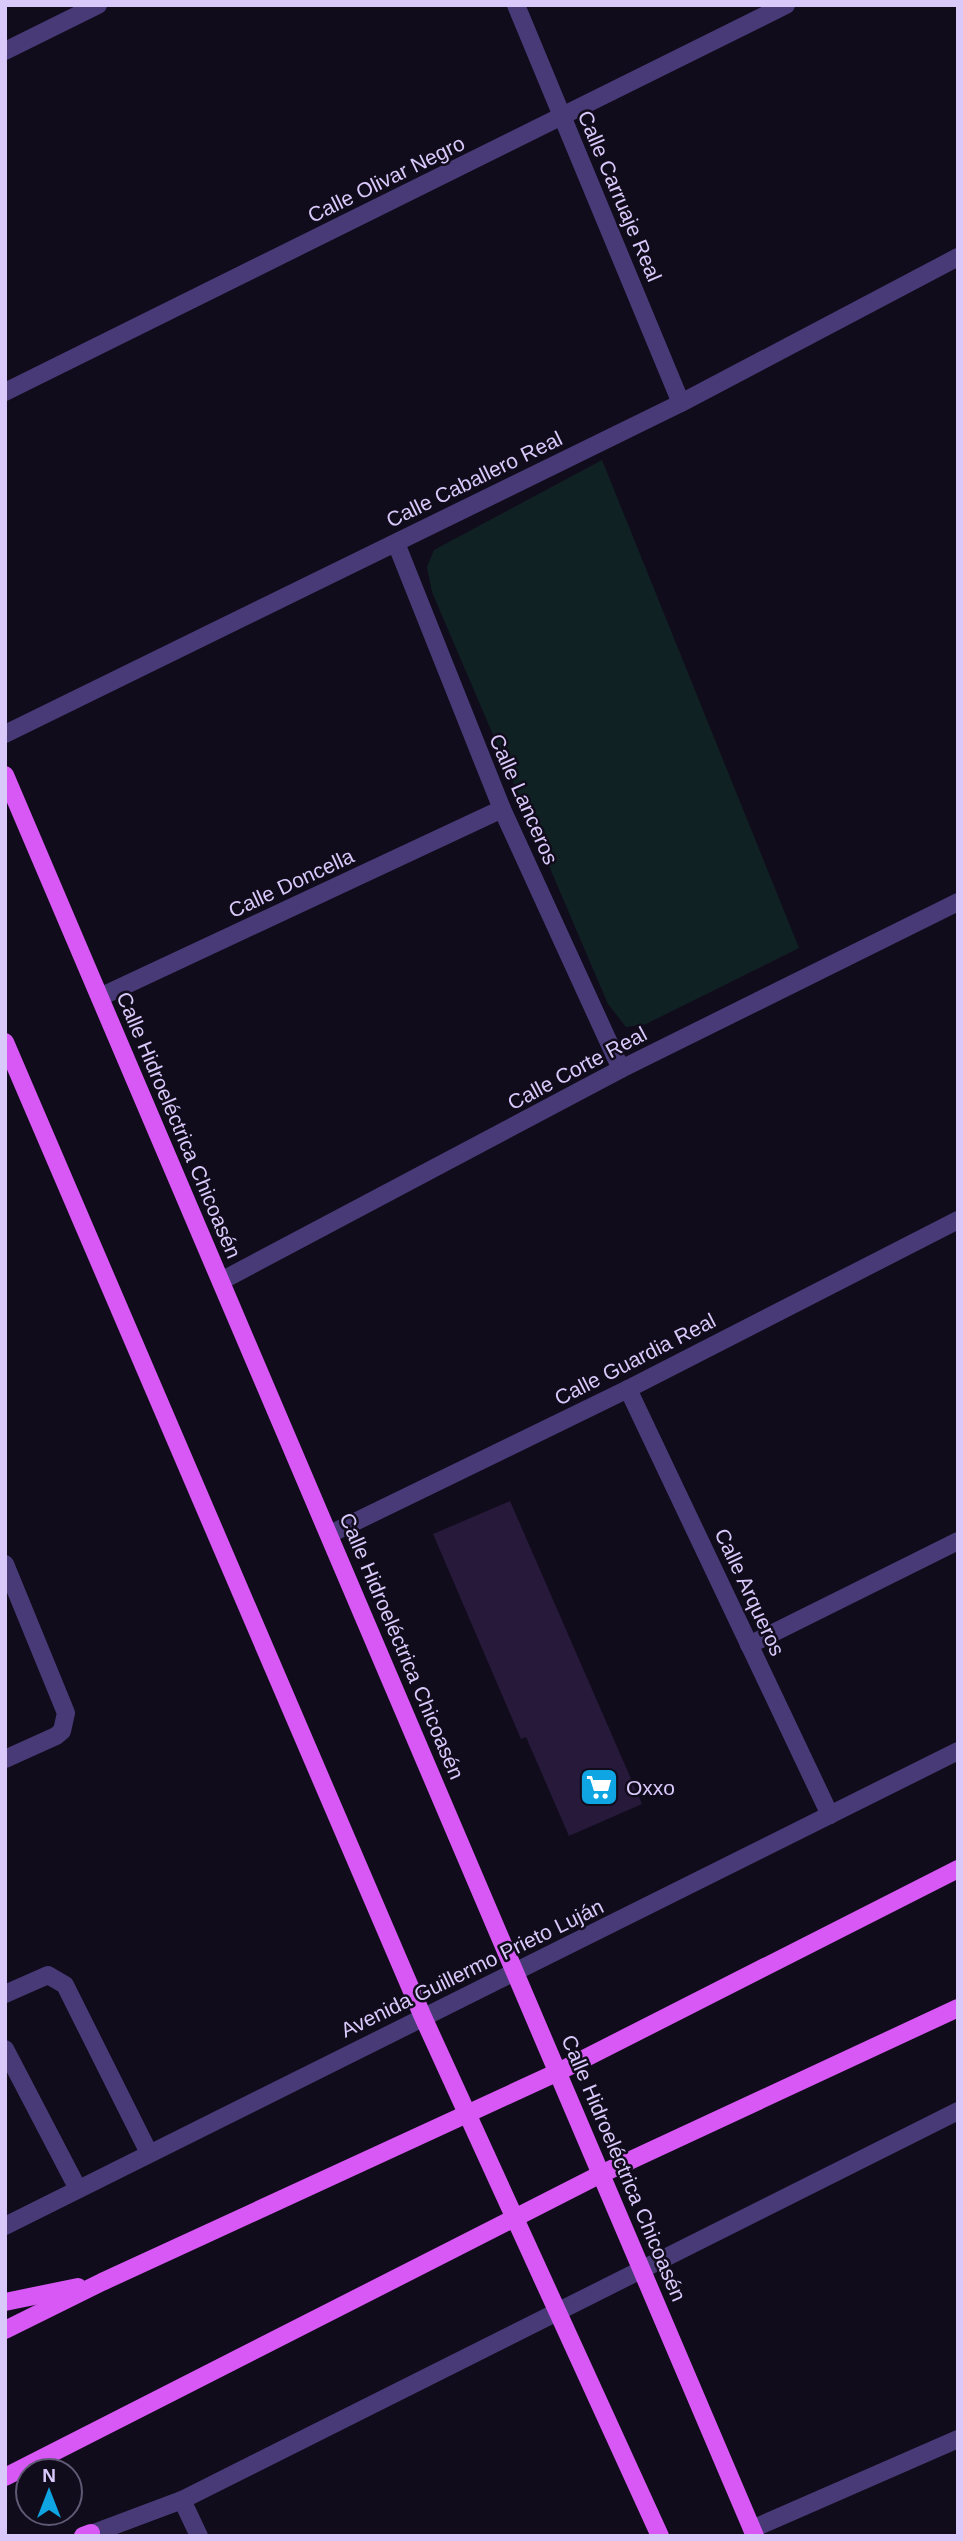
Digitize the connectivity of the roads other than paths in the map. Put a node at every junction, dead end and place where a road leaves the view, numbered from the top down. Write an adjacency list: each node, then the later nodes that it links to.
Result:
1 (98, 5): 4 (street)
2 (516, 5): 5 (street, Calle Carruaje Real)
3 (786, 5): 5 (street, Calle Olivar Negro)
4 (5, 51)
5 (562, 117): 7 (street, Calle Olivar Negro); 8 (street, Calle Carruaje Real)
6 (958, 257): 8 (street, Calle Caballero Real)
7 (5, 392)
8 (681, 403): 9 (street, Calle Caballero Real)
9 (396, 543): 10 (street, Calle Caballero Real); 12 (street, Calle Lanceros)
10 (5, 734)
11 (5, 775): 14 (main road, Calle Hidroeléctrica Chicoasén)
12 (502, 809): 14 (street, Calle Doncella); 16 (street, Calle Lanceros)
13 (958, 902): 16 (street, Calle Corte Real)
14 (100, 998): 18 (main road, Calle Hidroeléctrica Chicoasén)
15 (5, 1042): 31 (main road)
16 (621, 1069): 18 (street, Calle Corte Real)
17 (958, 1220): 19 (street, Calle Guardia Real)
18 (221, 1281): 20 (main road, Calle Hidroeléctrica Chicoasén)
19 (628, 1389): 20 (street, Calle Guardia Real); 23 (street, Calle Arqueros)
20 (330, 1534): 28 (main road, Calle Hidroeléctrica Chicoasén)
21 (958, 1541): 23 (street)
22 (5, 1564): 25 (street)
23 (749, 1645): 26 (street, Calle Arqueros)
24 (958, 1751): 26 (street, Avenida Guillermo Prieto Luján)
25 (5, 1759)
26 (830, 1815): 28 (street, Avenida Guillermo Prieto Luján)
27 (958, 1869): 33 (main road)
28 (517, 1972): 31 (street, Avenida Guillermo Prieto Luján); 33 (main road, Calle Hidroeléctrica Chicoasén)
29 (5, 1994): 36 (street)
30 (958, 2008): 37 (main road)
31 (422, 2017): 35 (main road); 36 (street, Avenida Guillermo Prieto Luján)
32 (5, 2049): 38 (street)
33 (558, 2072): 35 (main road); 37 (main road, Calle Hidroeléctrica Chicoasén)
34 (958, 2111): 41 (street)
35 (467, 2113): 39 (main road); 42 (main road)
36 (149, 2153): 38 (street, Avenida Guillermo Prieto Luján)
37 (601, 2174): 39 (main road); 41 (main road, Calle Hidroeléctrica Chicoasén)
38 (78, 2189): 40 (street, Avenida Guillermo Prieto Luján)
39 (515, 2217): 44 (main road); 47 (main road)
40 (5, 2226)
41 (641, 2268): 44 (street); 49 (main road, Calle Hidroeléctrica Chicoasén)
42 (102, 2282): 43 (main road); 45 (main road)
43 (5, 2302)
44 (559, 2312): 48 (street); 52 (main road)
45 (5, 2330)
46 (958, 2439): 49 (street)
47 (5, 2477)
48 (182, 2500): 50 (street); 51 (street)
49 (753, 2532)
50 (87, 2535)
51 (199, 2536)
52 (660, 2536)

